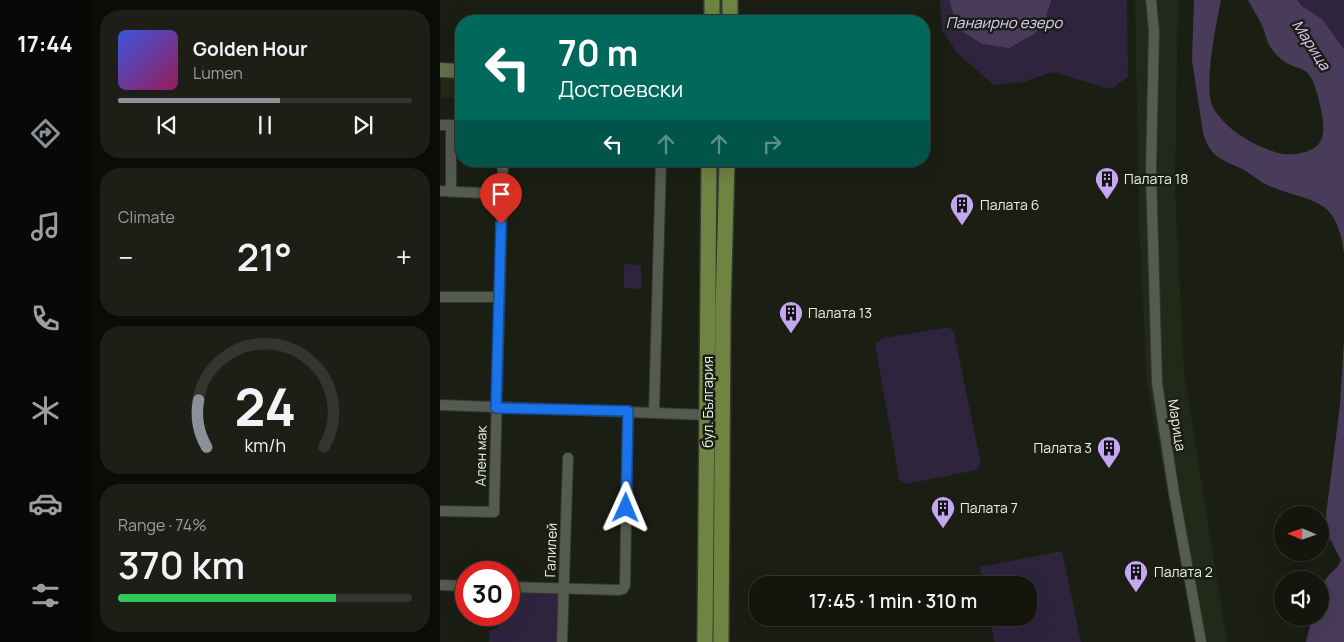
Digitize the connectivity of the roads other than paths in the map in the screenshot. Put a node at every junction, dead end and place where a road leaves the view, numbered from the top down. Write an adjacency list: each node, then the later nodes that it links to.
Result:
1 (712, 0): 4 (main road)
2 (730, 0): 5 (main road)
3 (1151, 0): 34 (street, Марица)
4 (712, 15)
5 (730, 15)
6 (440, 70): 7 (street)
7 (455, 71)
8 (440, 125): 9 (street)
9 (455, 125)
10 (455, 138): 16 (street)
11 (503, 167): 17 (street, Ален мак)
12 (661, 167): 23 (street)
13 (709, 167): 24 (main road, бул. България)
14 (727, 167): 33 (main road)
15 (440, 191): 16 (street)
16 (451, 192): 17 (street)
17 (502, 194): 19 (street, Ален мак)
18 (440, 296): 19 (street)
19 (499, 297): 21 (street, Ален мак)
20 (440, 405): 21 (street)
21 (496, 408): 22 (street); 26 (street, Ален мак)
22 (628, 411): 23 (street); 30 (street)
23 (654, 412): 24 (street)
24 (708, 415): 32 (main road, бул. България)
25 (568, 458): 30 (street, Галилей)
26 (440, 511)
27 (440, 585): 28 (street)
28 (455, 586)
29 (520, 587): 30 (street)
30 (564, 588): 31 (street, Галилей)
31 (562, 642)
32 (705, 642)
33 (721, 642)
34 (1201, 642)

